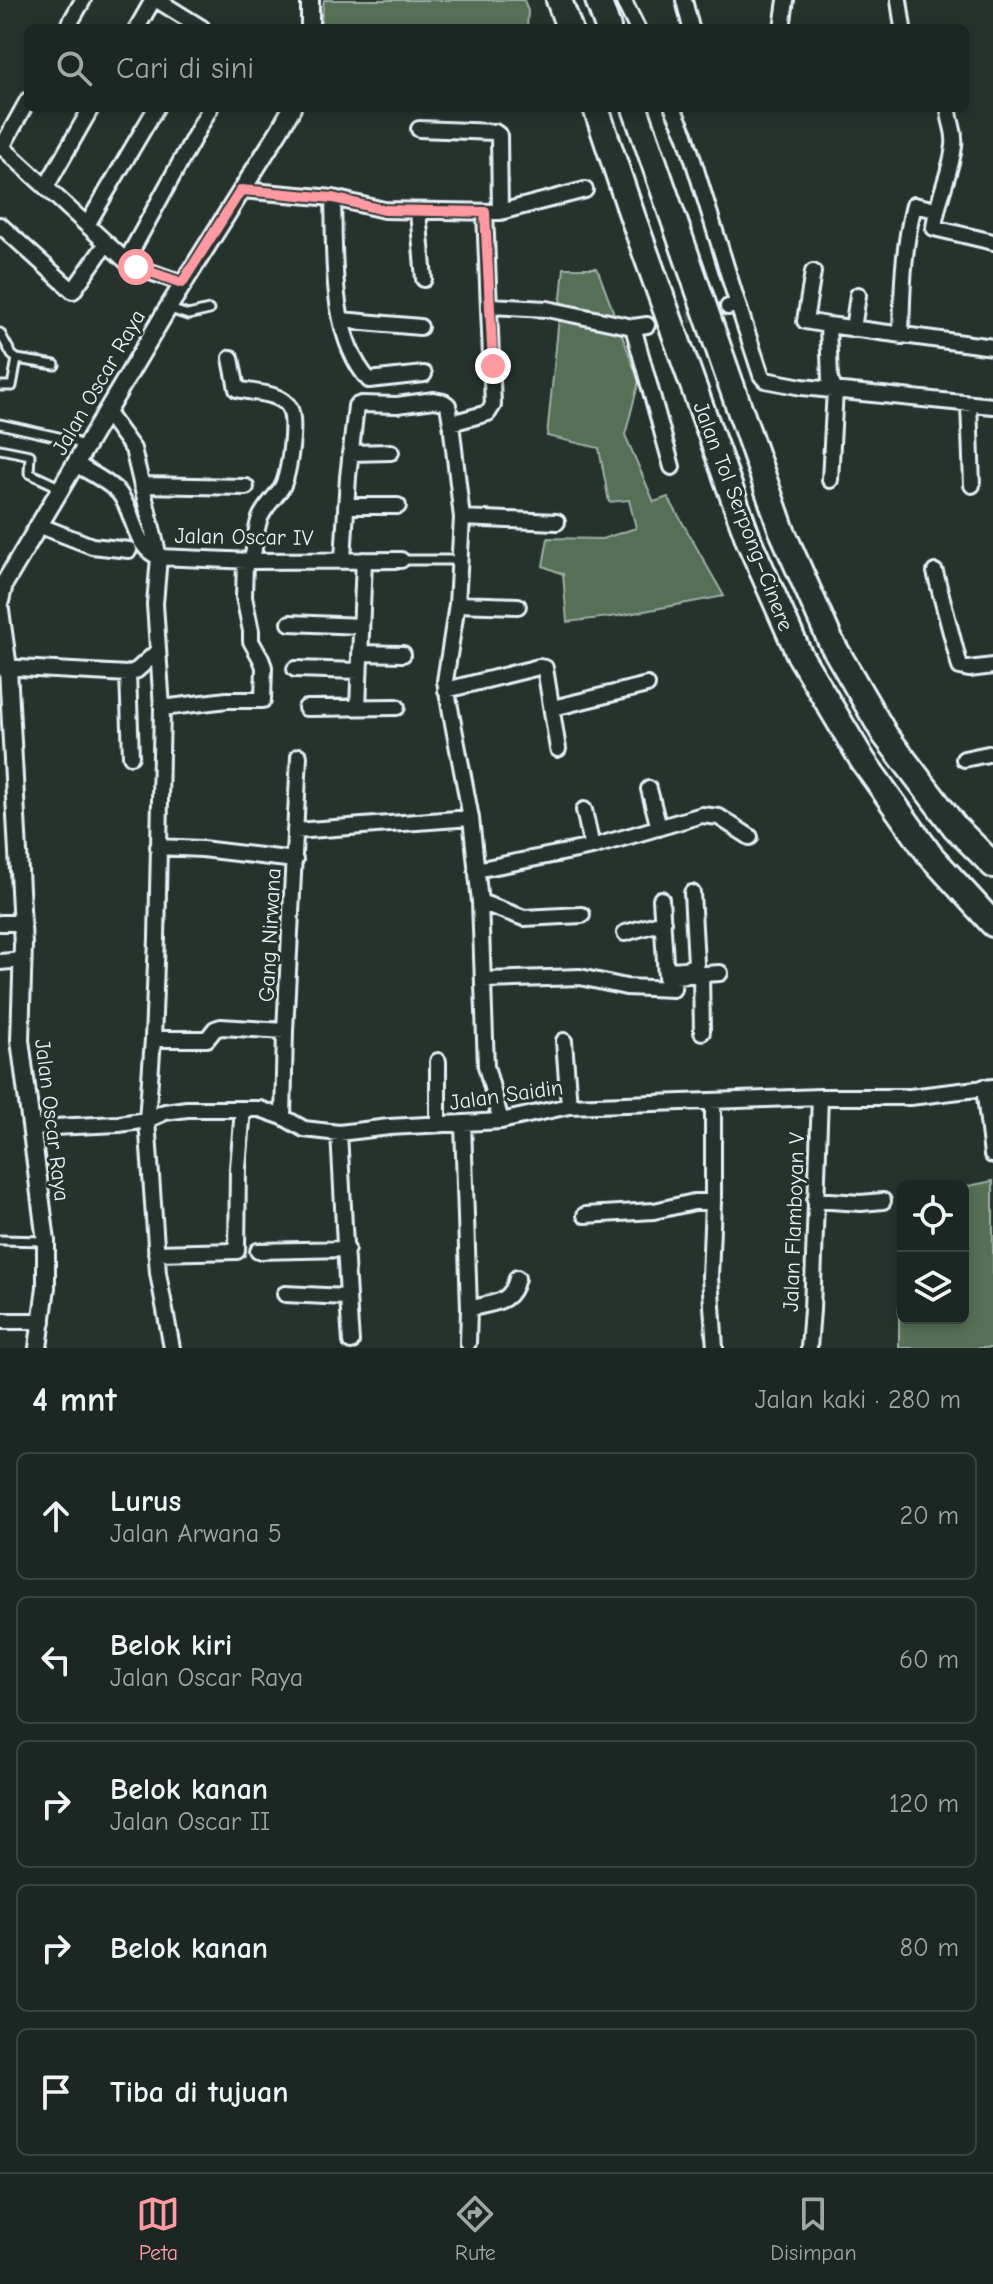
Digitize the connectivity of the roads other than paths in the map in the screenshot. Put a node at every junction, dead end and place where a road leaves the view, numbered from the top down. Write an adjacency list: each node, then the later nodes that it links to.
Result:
1 (83, 0): 10 (street)
2 (155, 0): 11 (street); 12 (street)
3 (310, 0): 13 (street)
4 (559, 0): 14 (highway)
5 (598, 0): 15 (highway)
6 (623, 0): 16 (street)
7 (684, 0): 17 (street)
8 (786, 0): 18 (street)
9 (899, 0): 19 (street)
10 (69, 24)
11 (140, 24)
12 (195, 24)
13 (310, 24)
14 (568, 24)
15 (607, 24)
16 (635, 24)
17 (690, 24)
18 (783, 24)
19 (902, 24)
20 (24, 107): 30 (street)
21 (89, 112): 31 (street)
22 (154, 112): 39 (street)
23 (208, 112): 42 (street)
24 (290, 112): 32 (street, Jalan Oscar Raya)
25 (597, 112): 137 (highway, Jalan Tol Serpong–Cinere)
26 (636, 112): 128 (highway, Jalan Tol Serpong–Cinere)
27 (675, 112): 62 (street)
28 (949, 112): 35 (street)
29 (419, 129): 37 (street)
30 (1, 146): 31 (street)
31 (46, 187): 39 (street)
32 (241, 190): 34 (street); 45 (street, Jalan Oscar Raya)
33 (585, 190): 37 (street)
34 (333, 198): 36 (street); 50 (street)
35 (936, 210): 40 (street); 55 (street)
36 (418, 212): 37 (street); 44 (street)
37 (492, 212): 47 (street)
38 (0, 225): 41 (street)
39 (87, 225): 41 (street)
40 (993, 242)
41 (106, 244): 42 (street)
42 (126, 261): 45 (street)
43 (813, 272): 51 (street)
44 (424, 279)
45 (182, 283): 48 (street, Jalan Oscar Raya)
46 (858, 295): 53 (street)
47 (491, 306): 66 (street); 73 (street)
48 (168, 308): 49 (lane); 65 (street, Jalan Oscar Raya)
49 (209, 310)
50 (341, 320): 52 (street); 60 (street)
51 (828, 325): 53 (street); 62 (street)
52 (420, 327)
53 (853, 329): 55 (street)
54 (0, 333): 58 (lane)
55 (901, 336): 56 (street)
56 (993, 347)
57 (231, 358): 90 (street)
58 (17, 359): 59 (lane); 61 (lane)
59 (55, 365)
60 (424, 374)
61 (0, 386)
62 (835, 390): 63 (street); 74 (street)
63 (969, 404): 64 (street); 76 (street)
64 (993, 406)
65 (106, 412): 69 (street, Jalan Oscar Raya); 75 (street)
66 (451, 423): 71 (street); 81 (street)
67 (0, 424): 69 (lane)
68 (0, 449): 78 (lane)
69 (85, 449): 72 (street, Jalan Oscar Raya)
70 (391, 452): 71 (street)
71 (350, 453): 79 (street)
72 (76, 464): 78 (street, Jalan Oscar Raya); 85 (street, Jalan Oscar IV)
73 (672, 467)
74 (830, 480)
75 (142, 485): 77 (street); 85 (street)
76 (972, 485)
77 (246, 487)
78 (61, 488): 83 (street, Jalan Oscar Raya)
79 (346, 506): 80 (street); 86 (street)
80 (398, 506)
81 (462, 518): 82 (street); 89 (street)
82 (557, 522)
83 (38, 525): 84 (street); 92 (street, Jalan Oscar Raya)
84 (129, 550)
85 (159, 557): 90 (street, Jalan Oscar IV); 98 (street)
86 (343, 559): 87 (street, Jalan Oscar IV); 90 (street, Jalan Oscar IV)
87 (364, 560): 88 (street, Jalan Oscar IV); 97 (street)
88 (401, 560): 89 (lane, Jalan Oscar IV)
89 (459, 560): 93 (street)
90 (249, 561): 110 (street)
91 (935, 572): 101 (street)
92 (0, 601)
93 (457, 604): 94 (street); 107 (street)
94 (518, 606)
95 (0, 610): 102 (street, Jalan Oscar Raya)
96 (290, 623): 97 (street)
97 (361, 626): 99 (street)
98 (158, 651): 105 (street); 110 (street)
99 (360, 653): 100 (street); 104 (street)
100 (403, 654)
101 (993, 666)
102 (4, 668): 105 (street); 113 (street, Jalan Oscar Raya)
103 (295, 669): 104 (street)
104 (359, 671): 108 (street)
105 (128, 674): 116 (street)
106 (647, 685): 112 (street)
107 (446, 690): 112 (street); 121 (street)
108 (358, 707): 109 (street); 111 (street)
109 (397, 707)
110 (162, 708): 125 (street)
111 (306, 708)
112 (553, 708): 114 (street)
113 (6, 724): 136 (street, Jalan Oscar Raya)
114 (558, 749)
115 (993, 753): 118 (street)
116 (131, 756)
117 (299, 756): 123 (street, Gang Nirwana)
118 (964, 759)
119 (649, 789): 122 (street)
120 (584, 810): 126 (street)
121 (471, 818): 123 (street); 129 (street)
122 (659, 828): 124 (street); 126 (street)
123 (295, 831): 127 (street, Gang Nirwana)
124 (750, 837)
125 (158, 847): 127 (street); 148 (street)
126 (592, 847): 129 (street)
127 (295, 860): 146 (street, Gang Nirwana)
128 (993, 865)
129 (476, 870): 132 (street)
130 (692, 893): 141 (street)
131 (661, 899): 134 (street)
132 (480, 902): 133 (street); 144 (street)
133 (582, 915)
134 (663, 922): 138 (street); 141 (street)
135 (0, 923): 136 (street)
136 (22, 923): 139 (street, Jalan Oscar Raya)
137 (993, 924)
138 (625, 933)
139 (23, 960): 140 (street); 161 (street, Jalan Oscar Raya)
140 (0, 962)
141 (666, 969): 145 (street)
142 (720, 973): 143 (street)
143 (701, 974): 145 (street); 147 (street)
144 (483, 980): 145 (street); 158 (street)
145 (662, 988)
146 (285, 1031): 148 (street); 156 (street, Gang Nirwana)
147 (702, 1032)
148 (153, 1039): 157 (street)
149 (564, 1041): 154 (street)
150 (438, 1061): 160 (street)
151 (988, 1087): 152 (street, Jalan Saidin); 163 (street)
152 (820, 1097): 153 (street, Jalan Saidin); 164 (street, Jalan Flamboyan V)
153 (713, 1101): 154 (street, Jalan Saidin); 166 (street)
154 (569, 1106): 158 (street, Jalan Saidin)
155 (243, 1109): 156 (street, Jalan Saidin); 157 (street, Jalan Saidin); 172 (street)
156 (283, 1117): 162 (street, Jalan Saidin)
157 (147, 1120): 161 (street, Jalan Saidin); 172 (street)
158 (501, 1121): 159 (street, Jalan Saidin)
159 (463, 1124): 160 (street, Jalan Saidin); 176 (street)
160 (438, 1125): 162 (street, Jalan Saidin)
161 (31, 1128): 169 (street, Jalan Oscar Raya)
162 (339, 1133): 170 (street)
163 (992, 1155)
164 (815, 1200): 165 (street); 184 (street, Jalan Flamboyan V)
165 (883, 1201)
166 (713, 1202): 167 (street); 183 (street)
167 (585, 1215)
168 (0, 1240): 169 (lane)
169 (46, 1241): 178 (street, Jalan Oscar Raya)
170 (347, 1249): 171 (street); 175 (street)
171 (258, 1251)
172 (156, 1253): 182 (street)
173 (517, 1278): 176 (street)
174 (285, 1294): 175 (street)
175 (346, 1297): 179 (street)
176 (469, 1309): 180 (street)
177 (0, 1321): 178 (street)
178 (43, 1321): 181 (street, Jalan Oscar Raya)
179 (351, 1342)
180 (468, 1343)
181 (38, 1348)
182 (172, 1348)
183 (715, 1348)
184 (809, 1348)

